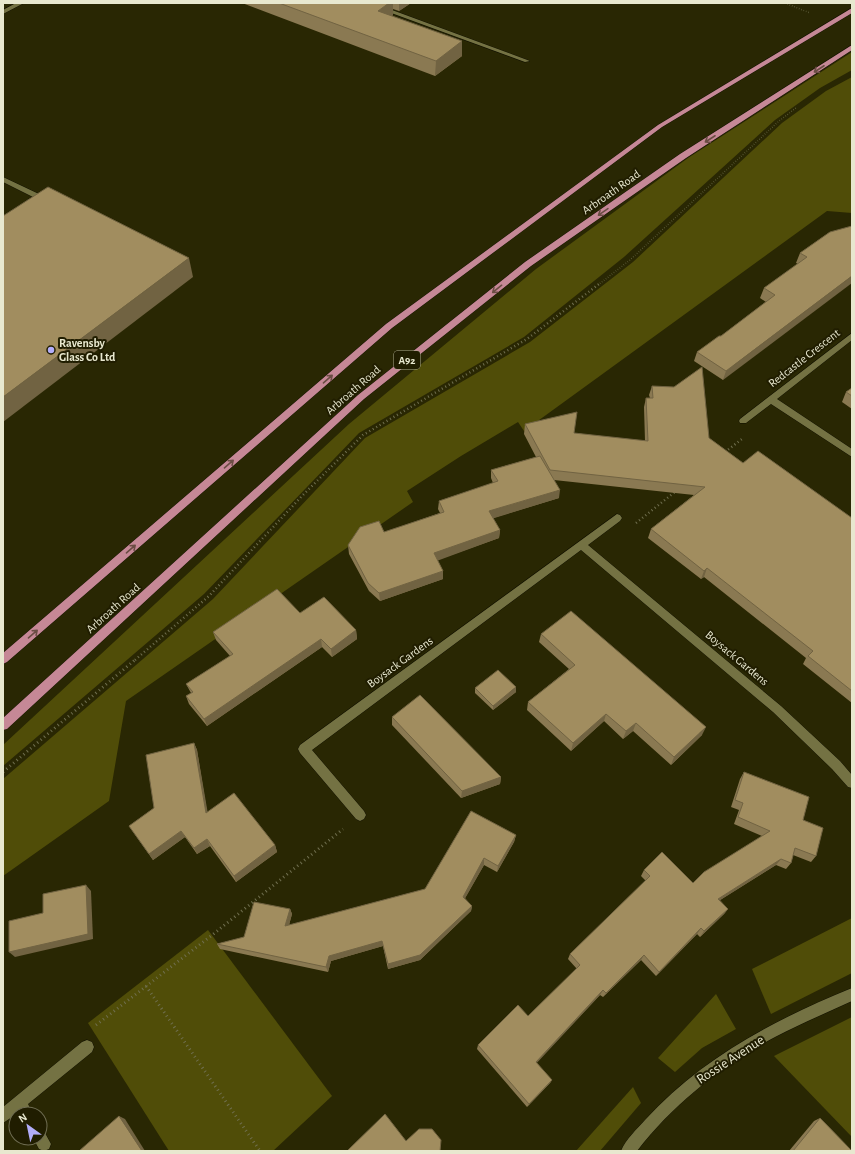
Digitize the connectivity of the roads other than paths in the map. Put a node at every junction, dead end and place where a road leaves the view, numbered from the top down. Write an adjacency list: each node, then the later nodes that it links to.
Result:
1 (21, 3): 4 (street)
2 (367, 3): 6 (street)
3 (852, 10): 15 (main road, Arbroath Road, one-way to 3)
4 (3, 12)
5 (852, 48): 16 (main road, Arbroath Road / A92, one-way to 16)
6 (527, 60)
7 (3, 179): 8 (street)
8 (26, 205)
9 (852, 336): 10 (street, Redcastle Crescent)
10 (771, 399): 11 (street, Redcastle Crescent); 12 (street, Redcastle Crescent)
11 (743, 421)
12 (852, 454)
13 (617, 518): 14 (street, Boysack Gardens)
14 (581, 545): 17 (street, Boysack Gardens); 18 (street, Boysack Gardens)
15 (3, 659)
16 (3, 725)
17 (852, 783)
18 (360, 815)
19 (852, 994): 22 (street, Rossie Avenue)
20 (87, 1047): 21 (street)
21 (25, 1106)
22 (628, 1151)

